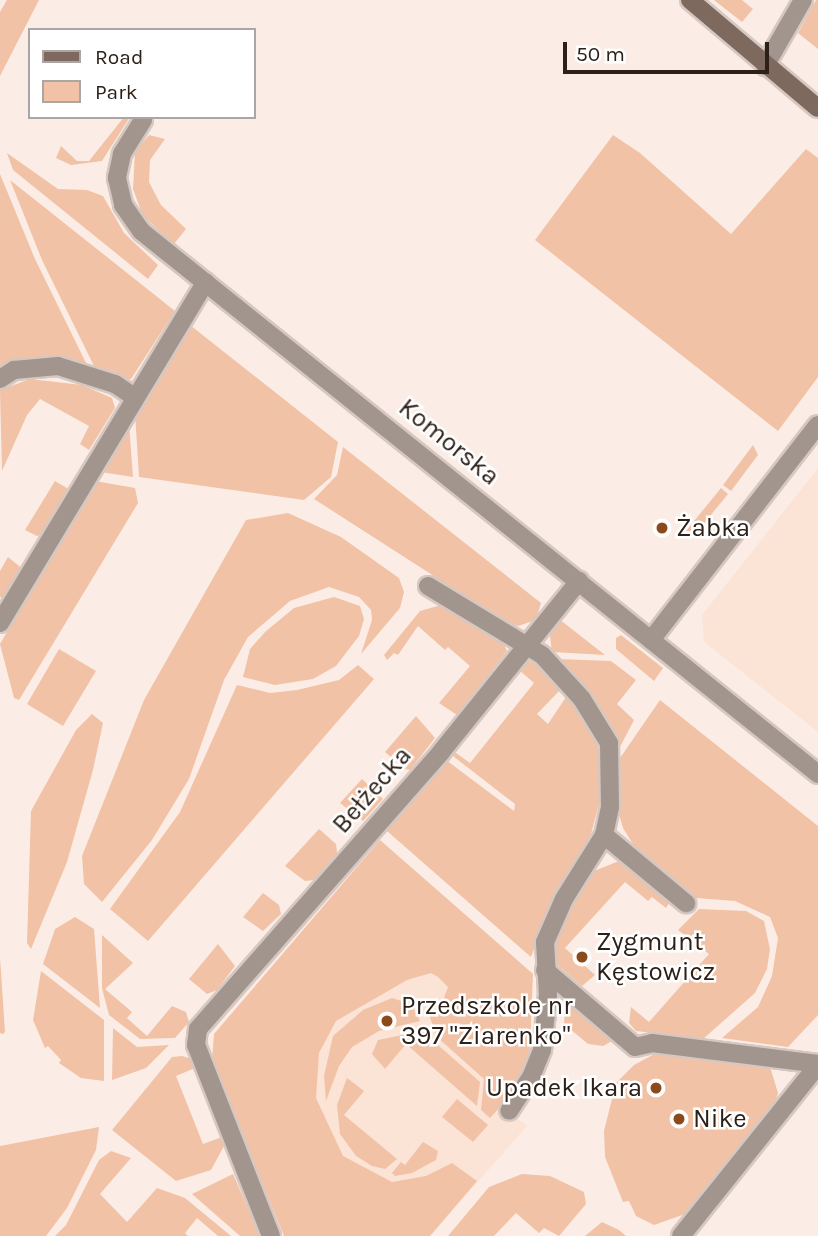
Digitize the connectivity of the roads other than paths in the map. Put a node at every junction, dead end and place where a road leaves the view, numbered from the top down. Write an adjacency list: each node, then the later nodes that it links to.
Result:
1 (690, 0): 3 (street)
2 (803, 0): 3 (street)
3 (765, 66): 4 (street)
4 (818, 108)
5 (143, 120): 6 (street, Komorska)
6 (206, 282): 8 (street); 10 (street, Komorska)
7 (0, 379): 8 (street)
8 (134, 397): 12 (street)
9 (818, 425): 13 (street)
10 (579, 581): 13 (street, Komorska); 14 (street, Bełżecka)
11 (428, 586): 14 (street)
12 (0, 623)
13 (652, 639): 15 (street, Komorska)
14 (527, 646): 16 (street); 21 (street, Bełżecka)
15 (818, 774)
16 (604, 835): 17 (street); 18 (street)
17 (686, 903)
18 (545, 970): 19 (street); 20 (street)
19 (818, 1064): 22 (street)
20 (509, 1111)
21 (271, 1236)
22 (681, 1236)

